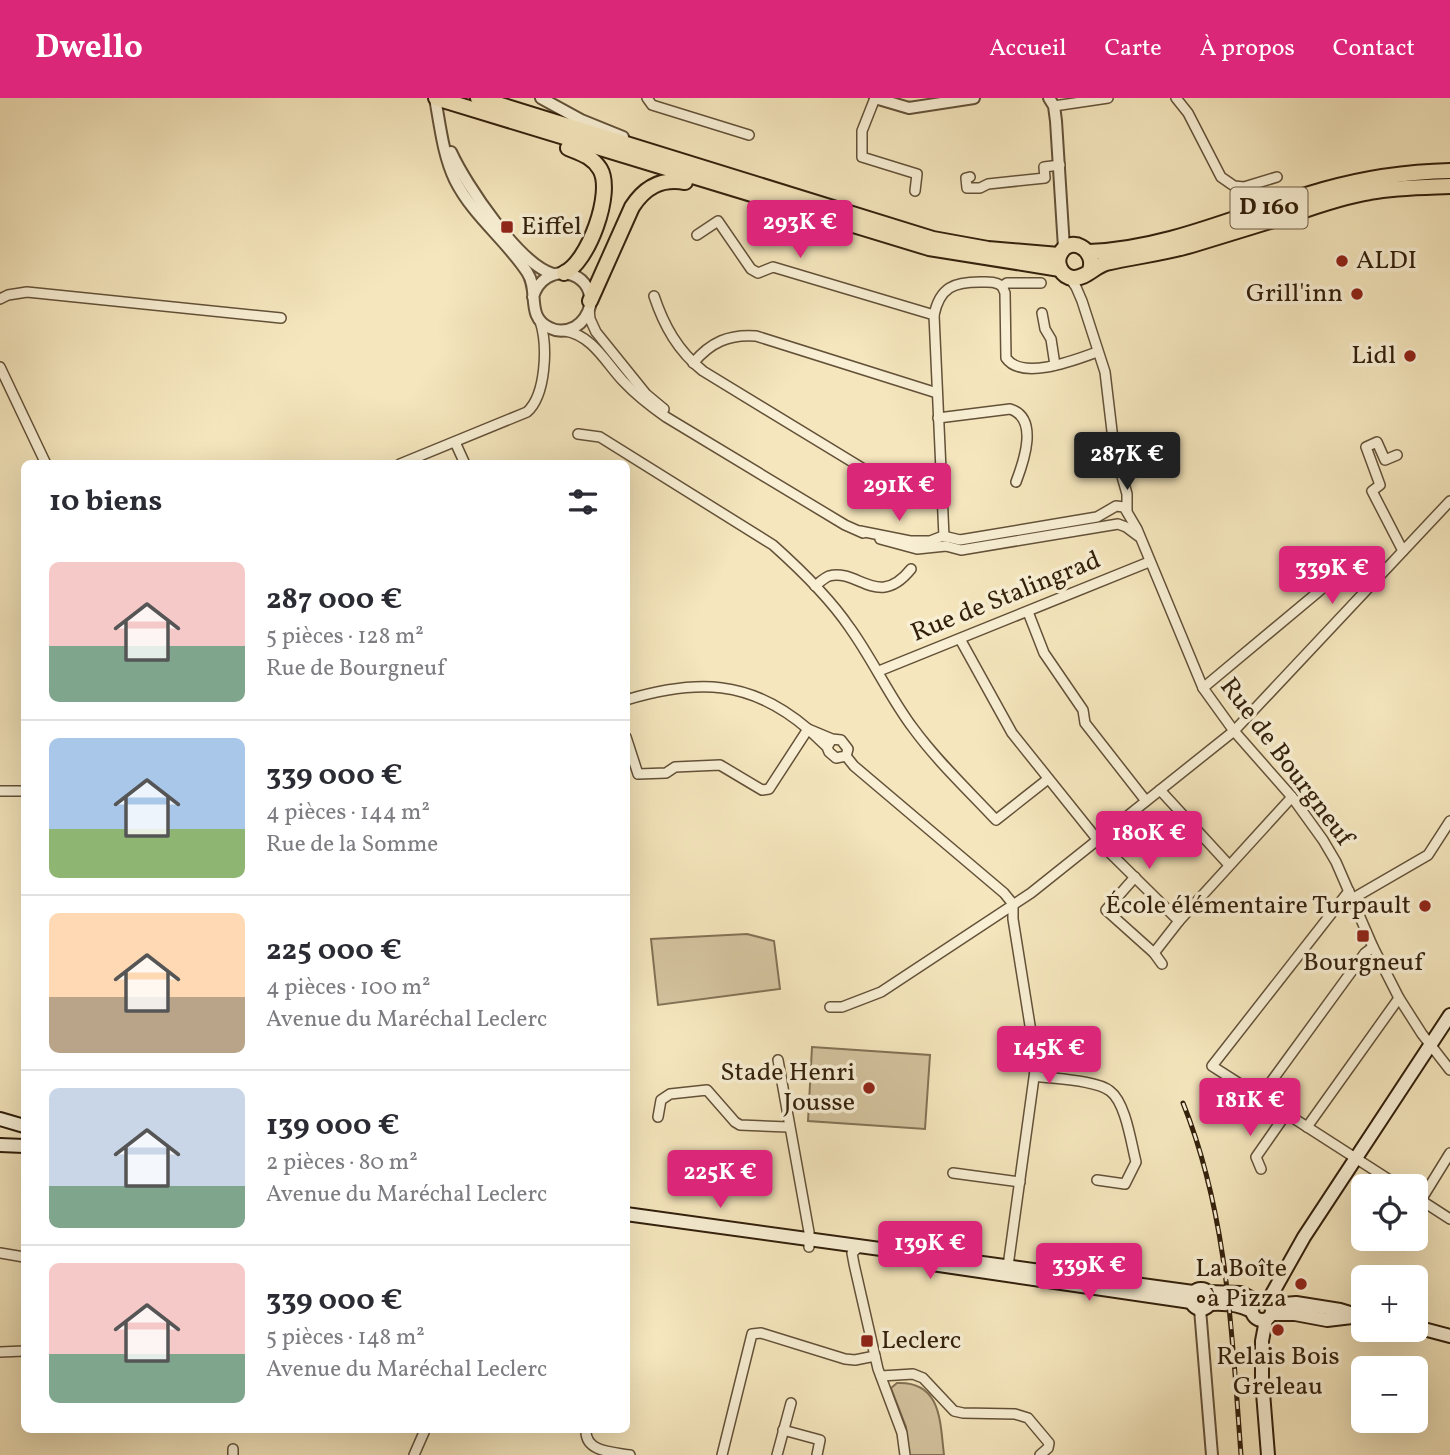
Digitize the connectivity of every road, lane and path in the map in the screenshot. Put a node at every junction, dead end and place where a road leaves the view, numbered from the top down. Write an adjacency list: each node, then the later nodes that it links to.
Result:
1 (436, 98): 10 (main road, D 160); 11 (street)
2 (478, 98): 13 (main road, D 160)
3 (541, 98): 13 (street)
4 (648, 98): 12 (street)
5 (875, 98): 6 (street); 19 (street)
6 (974, 98)
7 (1108, 98): 9 (street)
8 (1176, 98): 17 (street)
9 (1052, 102): 14 (street)
10 (493, 116): 20 (main road, D 160); 23 (main road)
11 (441, 131): 23 (street); 28 (street)
12 (749, 135)
13 (661, 155): 22 (main road, D 160)
14 (1060, 165): 16 (street); 22 (street)
15 (1450, 171): 22 (main road, D 160)
16 (970, 177)
17 (1277, 177)
18 (1450, 186): 24 (main road, D 160)
19 (915, 191)
20 (753, 197): 22 (main road, D 160); 31 (main road)
21 (697, 235): 33 (street)
22 (1069, 258): 24 (main road); 24 (main road); 30 (street, Rue de Bourgneuf)
23 (558, 273): 28 (street); 31 (street)
24 (1088, 273): 30 (street, Rue de Bourgneuf)
25 (1041, 283): 26 (street)
26 (1002, 286): 33 (street); 40 (street)
27 (653, 296): 39 (street)
28 (533, 297): 35 (street)
29 (0, 299): 34 (street)
30 (1082, 301): 37 (street, Rue de Bourgneuf)
31 (590, 305): 36 (street); 46 (street)
32 (1042, 313): 40 (street)
33 (934, 315): 42 (street)
34 (281, 318)
35 (540, 321): 36 (street); 38 (street)
36 (561, 330): 38 (street); 46 (street)
37 (1097, 352): 40 (street); 51 (street, Rue de Bourgneuf)
38 (544, 353): 45 (street)
39 (694, 363): 42 (street); 53 (street)
40 (1055, 365)
41 (0, 367): 48 (street)
42 (937, 393): 43 (street)
43 (938, 418): 52 (street); 53 (street)
44 (578, 434): 64 (street)
45 (455, 442): 49 (street); 50 (street)
46 (723, 451): 59 (street)
47 (1397, 455): 60 (street)
48 (44, 460)
49 (410, 460)
50 (463, 460)
51 (1121, 481): 55 (street, Rue de Bourgneuf); 56 (street, Rue de Bourgneuf)
52 (1016, 482)
53 (941, 490): 59 (street)
54 (1450, 501): 60 (street)
55 (1113, 508): 56 (street); 57 (street); 59 (street)
56 (1128, 512): 57 (street); 58 (street, Rue de Bourgneuf)
57 (1118, 524): 58 (street); 59 (street)
58 (1139, 537): 61 (street, Rue de Bourgneuf)
59 (943, 538)
60 (1403, 551): 71 (street)
61 (1149, 562): 65 (street, Rue de Stalingrad); 68 (street, Rue de Bourgneuf)
62 (1354, 562): 68 (street)
63 (911, 569): 64 (street)
64 (815, 586): 67 (street)
65 (1028, 612): 66 (street, Rue de Stalingrad); 80 (street)
66 (960, 639): 67 (street, Rue de Stalingrad); 75 (street)
67 (878, 671): 75 (street)
68 (1203, 688): 71 (street, Rue de Bourgneuf)
69 (630, 699): 70 (street)
70 (808, 729): 72 (street); 73 (street)
71 (1234, 731): 76 (street); 79 (street, Rue de Bourgneuf)
72 (829, 743): 74 (street); 74 (street)
73 (630, 749)
74 (846, 756): 86 (street)
75 (1048, 779): 82 (street)
76 (1160, 790): 80 (street); 83 (street)
77 (0, 791): 78 (street)
78 (21, 792)
79 (1292, 797): 83 (street); 85 (street, Rue de Bourgneuf)
80 (1146, 801): 82 (street)
81 (1450, 821): 85 (street)
82 (1098, 840): 84 (street); 86 (street)
83 (1229, 865): 87 (street)
84 (1135, 877): 87 (street); 89 (street)
85 (1350, 895): 88 (street, Rue de Bourgneuf); 98 (street)
86 (1013, 904): 92 (street); 97 (street)
87 (1179, 920): 89 (street)
88 (1373, 947): 91 (street, Rue de Bourgneuf); 98 (street)
89 (1154, 953): 90 (street)
90 (1162, 964)
91 (1399, 998): 94 (street, Rue de Bourgneuf); 104 (street)
92 (830, 1007)
93 (1450, 1015): 94 (main road)
94 (1430, 1044): 96 (street, Rue de Bourgneuf); 108 (main road)
95 (778, 1060): 103 (street)
96 (1450, 1070)
97 (1035, 1076): 112 (street); 113 (street)
98 (1260, 1097): 99 (street)
99 (1286, 1114): 104 (street); 109 (street)
100 (658, 1117): 103 (street)
101 (0, 1119): 102 (main road)
102 (21, 1125)
103 (788, 1127): 119 (street)
104 (1307, 1127): 108 (street)
105 (0, 1145): 106 (main road)
106 (21, 1146)
107 (1450, 1153): 114 (street)
108 (1356, 1159): 111 (street); 123 (main road)
109 (1261, 1169)
110 (953, 1173): 113 (street)
111 (1380, 1174)
112 (1097, 1180)
113 (1020, 1182): 124 (street)
114 (1428, 1185)
115 (1428, 1205): 117 (street)
116 (630, 1215): 119 (main road)
117 (1450, 1219)
118 (630, 1222): 119 (main road)
119 (809, 1243): 120 (main road)
120 (856, 1249): 124 (main road); 125 (main road); 136 (street)
121 (0, 1253): 122 (street)
122 (21, 1256)
123 (1289, 1261): 126 (main road); 129 (main road)
124 (1008, 1266): 125 (street); 127 (main road)
125 (994, 1273): 127 (main road)
126 (1281, 1280): 128 (main road); 129 (main road)
127 (1201, 1300): 129 (main road); 149 (street)
128 (1296, 1303): 129 (main road); 130 (main road)
129 (1263, 1309): 131 (main road); 150 (main road)
130 (1351, 1314)
131 (1351, 1318)
132 (1428, 1330): 133 (main road)
133 (1450, 1336)
134 (21, 1351): 135 (street)
135 (0, 1352)
136 (875, 1356): 137 (street); 144 (street)
137 (881, 1376): 147 (street); 148 (street)
138 (791, 1403): 139 (street)
139 (783, 1430): 145 (street); 146 (street)
140 (424, 1433): 142 (street)
141 (586, 1433): 143 (street)
142 (414, 1455)
143 (628, 1455)
144 (722, 1455)
145 (777, 1455)
146 (817, 1455)
147 (905, 1455)
148 (1040, 1455)
149 (1212, 1455)
150 (1268, 1455)

